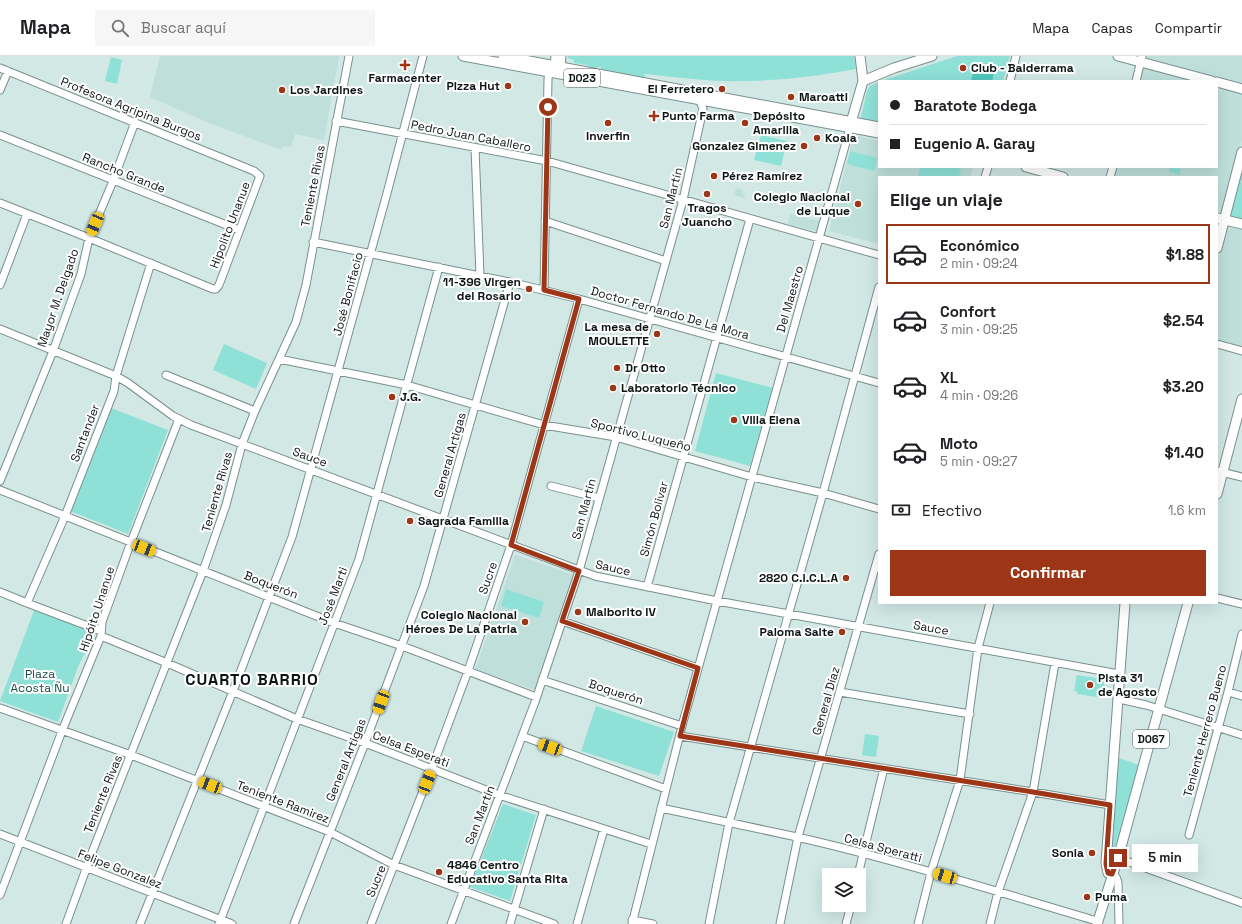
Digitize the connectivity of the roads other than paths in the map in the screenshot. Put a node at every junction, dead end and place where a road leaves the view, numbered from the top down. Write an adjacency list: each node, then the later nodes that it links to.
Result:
1 (349, 56): 23 (street, Teniente Rivas)
2 (423, 56): 28 (street, José Bonifacio)
3 (463, 56): 13 (main road, D023)
4 (503, 56): 13 (main road, D023)
5 (555, 56): 13 (street)
6 (562, 56): 13 (street)
7 (860, 56): 18 (main road)
8 (932, 56): 18 (main road)
9 (1016, 56): 15 (street)
10 (1118, 56): 11 (main road)
11 (1141, 59): 16 (street); 17 (main road)
12 (0, 68): 14 (street, Profesora Agripina Burgos)
13 (555, 68): 22 (main road, D023); 22 (main road, D023); 32 (street)
14 (8, 71): 21 (street); 24 (street, Profesora Agripina Burgos)
15 (1010, 80)
16 (1136, 80)
17 (1209, 80)
18 (863, 81): 25 (main road)
19 (1218, 82): 20 (main road)
20 (1242, 89)
21 (0, 90)
22 (698, 96): 25 (main road, D023); 37 (street, San Martín)
23 (336, 121): 28 (street, Pedro Juan Caballero); 48 (street, Teniente Rivas)
24 (135, 122): 34 (street, Profesora Agripina Burgos); 36 (street, Mayor M. Delgado)
25 (850, 125): 26 (main road, D023); 27 (main road, D023); 46 (street, Del Maestro)
26 (878, 127)
27 (878, 133)
28 (403, 134): 30 (street, Pedro Juan Caballero); 49 (street, José Bonifacio)
29 (0, 135): 36 (street, Rancho Grande)
30 (475, 148): 32 (street, Pedro Juan Caballero); 54 (street)
31 (1242, 152): 41 (main road)
32 (547, 161): 37 (street, Pedro Juan Caballero); 42 (street)
33 (1030, 168): 35 (main road)
34 (254, 172): 44 (street, Hipolito Unanue)
35 (1059, 176)
36 (113, 181): 44 (street, Rancho Grande); 45 (street, Mayor M. Delgado)
37 (683, 200): 40 (street, Pedro Juan Caballero); 51 (street, San Martín)
38 (0, 203): 39 (street)
39 (27, 214): 45 (street); 56 (street)
40 (750, 219): 46 (street, Pedro Juan Caballero); 62 (street, Simón Bolivar)
41 (1221, 219): 43 (main road); 47 (main road)
42 (545, 221): 51 (street); 57 (street)
43 (1242, 224)
44 (239, 230): 52 (street, Hipolito Unanue)
45 (89, 238): 52 (street); 64 (street, Mayor M. Delgado)
46 (818, 238): 50 (street, Pedro Juan Caballero); 66 (street, Del Maestro)
47 (1218, 241)
48 (314, 242): 49 (street, Doctor Fernando De La Mora); 67 (street, Teniente Rivas)
49 (371, 253): 53 (street, Doctor Fernando De La Mora); 68 (street, José Bonifacio)
50 (878, 255)
51 (666, 261): 60 (street, San Martín)
52 (151, 263): 70 (street, Santander)
53 (439, 267): 54 (street, Doctor Fernando De La Mora); 73 (street, José Marti)
54 (480, 275): 55 (street, Doctor Fernando De La Mora)
55 (510, 282): 57 (street, Doctor Fernando De La Mora); 75 (street, General Artigas)
56 (0, 285)
57 (544, 290): 59 (street, Doctor Fernando De La Mora)
58 (878, 291): 71 (street)
59 (579, 299): 60 (street, Doctor Fernando De La Mora); 78 (street, Sucre)
60 (649, 319): 62 (street, Doctor Fernando De La Mora); 79 (street, San Martín)
61 (0, 329): 64 (street, Sauce)
62 (716, 338): 66 (street, Doctor Fernando De La Mora); 81 (street, Simón Bolivar)
63 (1218, 344): 65 (street)
64 (53, 351): 70 (street, Sauce); 86 (street, Mayor M. Delgado)
65 (1242, 351)
66 (785, 356): 71 (street, Doctor Fernando De La Mora); 84 (street, Del Maestro)
67 (279, 359): 68 (street, Sportivo Luqueño); 76 (street, Teniente Rivas)
68 (338, 372): 73 (street, Sportivo Luqueño); 82 (street, José Bonifacio)
69 (166, 375): 76 (street)
70 (116, 376): 77 (street, Sauce); 94 (street, Santander)
71 (855, 376): 72 (street, Doctor Fernando De La Mora); 90 (street)
72 (878, 383)
73 (407, 385): 75 (street, Sportivo Luqueño); 91 (street, José Marti)
74 (1242, 399): 83 (main road)
75 (476, 405): 78 (street, Sportivo Luqueño); 95 (street, General Artigas)
76 (255, 411): 80 (street, Teniente Rivas)
77 (179, 419): 80 (street, Sauce); 96 (street, Hipóito Unanue)
78 (544, 425): 79 (street, Sportivo Luqueño); 97 (street, Sucre)
79 (616, 437): 81 (street, Sportivo Luqueño); 92 (street, San Martín)
80 (242, 444): 82 (street, Sauce); 99 (street, Teniente Rivas)
81 (683, 457): 84 (street, Sportivo Luqueño); 101 (street, Simón Bolivar)
82 (311, 469): 91 (street, Sauce); 103 (street, José Bonifacio)
83 (1220, 471): 85 (street); 88 (main road)
84 (752, 477): 90 (street, Sportivo Luqueño); 106 (street, Del Maestro)
85 (1242, 477)
86 (0, 481)
87 (551, 486): 92 (street)
88 (1218, 486)
89 (0, 490): 94 (street, Boquerón)
90 (823, 493): 93 (street, Sportivo Luqueño); 111 (street)
91 (377, 494): 95 (street, Sauce); 113 (street, José Marti)
92 (599, 498): 100 (street, San Martín)
93 (878, 509)
94 (64, 516): 96 (street, Boquerón); 105 (street, Santander)
95 (444, 519): 97 (street, Sauce); 117 (street, General Artigas)
96 (130, 542): 99 (street, Boquerón); 115 (street, Hipóito Unanue)
97 (511, 545): 100 (street, Sauce); 122 (street, Sucre)
98 (878, 557): 114 (street, General Díaz)
99 (203, 571): 103 (street, Boquerón); 119 (street, Teniente Rivas)
100 (579, 571): 101 (street, Sauce); 112 (street, San Martín)
101 (647, 587): 106 (street, Sauce)
102 (0, 592): 105 (street)
103 (269, 596): 113 (street, Boquerón); 125 (street, José Bonifacio)
104 (1218, 598): 110 (street)
105 (26, 602): 115 (street, Celsa Esperati)
106 (717, 602): 111 (street, Sauce); 121 (street, Del Maestro)
107 (990, 604): 118 (street)
108 (1125, 604): 123 (main road, D067)
109 (1188, 604): 132 (main road, D067)
110 (1242, 604)
111 (788, 614): 114 (street, Sauce); 142 (street)
112 (562, 621): 121 (street); 124 (street, San Martín)
113 (334, 622): 117 (street, Boquerón); 134 (street, José Marti)
114 (858, 626): 118 (street, Sauce); 126 (street, General Díaz)
115 (101, 633): 119 (street, Celsa Esperati); 137 (street, Hipóito Unanue)
116 (1242, 634): 127 (street, Teniente Herrero Bueno)
117 (402, 646): 122 (street, Boquerón); 141 (street, General Artigas)
118 (978, 648): 120 (street, Sauce); 133 (street)
119 (167, 662): 125 (street, Celsa Esperati); 143 (street, Teniente Rivas)
120 (1055, 663): 123 (street, Sauce); 150 (street)
121 (698, 668): 135 (street, Del Maestro)
122 (468, 671): 129 (street, Boquerón); 145 (street, Sucre)
123 (1119, 674): 130 (main road, D067)
124 (542, 680): 129 (street, San Martín); 135 (street, Boquerón)
125 (232, 691): 134 (street, Celsa Esperati); 147 (street, José Bonifacio)
126 (840, 692): 133 (street); 144 (street, General Díaz)
127 (1228, 692): 128 (street); 136 (street, Teniente Herrero Bueno)
128 (1242, 696)
129 (536, 697): 139 (street, San Martín)
130 (1119, 699): 132 (street); 152 (main road, D067)
131 (0, 708): 137 (street, Teniente Ramirez)
132 (1159, 709): 136 (street); 165 (main road, D067)
133 (970, 714): 148 (street)
134 (297, 720): 141 (street, Celsa Esperati); 153 (street, José Marti)
135 (683, 724): 140 (street, Del Maestro)
136 (1218, 728): 138 (street); 160 (street, Teniente Herrero Bueno)
137 (62, 731): 143 (street, Teniente Ramirez); 162 (street, Hipóito Unanue)
138 (1242, 735)
139 (522, 736): 149 (street); 151 (street, San Martín)
140 (680, 736): 142 (street); 149 (street, Del Maestro)
141 (366, 744): 145 (street, Celsa Esperati); 158 (street, General Artigas)
142 (750, 747): 144 (street); 156 (street)
143 (131, 755): 147 (street, Teniente Ramirez); 167 (street, Teniente Rivas)
144 (820, 758): 146 (street); 161 (street, General Díaz)
145 (432, 768): 151 (street, Celsa Esperati); 166 (street, Sucre)
146 (884, 768): 148 (street); 164 (street)
147 (196, 780): 153 (street, Teniente Ramirez); 173 (street, José Bonifacio)
148 (960, 780): 150 (street); 169 (street)
149 (666, 789): 154 (street, Del Maestro)
150 (1033, 792): 152 (street); 172 (street)
151 (499, 795): 155 (street, Celsa Esperati); 171 (street, San Martín)
152 (1110, 805): 170 (main road, D067)
153 (264, 806): 158 (street, Teniente Ramirez); 178 (street, José Marti)
154 (661, 808): 156 (street, Celsa Speratti); 163 (street, Del Maestro)
155 (544, 810): 157 (street, Celsa Esperati); 176 (street)
156 (729, 823): 161 (street, Celsa Speratti); 191 (street)
157 (604, 829): 163 (street, Celsa Esperati); 189 (street)
158 (330, 832): 166 (street, Teniente Ramirez); 184 (street, General Artigas)
159 (0, 834): 162 (street, Felipe Gonzalez)
160 (1189, 834)
161 (798, 837): 164 (street, Celsa Speratti); 192 (street, General Díaz)
162 (21, 842): 167 (street, Felipe Gonzalez); 174 (street, Hipóito Unanue)
163 (652, 844): 179 (street, Del Maestro)
164 (863, 854): 168 (street); 169 (street, Celsa Speratti)
165 (1118, 858): 170 (main road, D067); 175 (street)
166 (394, 865): 171 (street, Teniente Ramirez); 185 (street, Sucre)
167 (86, 867): 173 (street, Felipe Gonzalez); 181 (street, Teniente Rivas)
168 (860, 868)
169 (931, 872): 172 (street, Celsa Speratti); 194 (street)
170 (1112, 874): 180 (main road, D067); 196 (street)
171 (464, 890): 176 (street, Teniente Ramirez); 186 (street, San Martín)
172 (998, 892): 180 (street, Celsa Speratti); 195 (street)
173 (152, 893): 178 (street, Felipe Gonzalez); 182 (street, José Bonifacio)
174 (0, 895)
175 (1242, 903)
176 (514, 909): 187 (street); 188 (street, Teniente Ramirez)
177 (849, 912): 193 (street)
178 (220, 922): 183 (street, Felipe Gonzalez)
179 (632, 922): 190 (street)
180 (1097, 923)
181 (66, 924)
182 (140, 924)
183 (232, 924)
184 (294, 924)
185 (371, 924)
186 (451, 924)
187 (510, 924)
188 (554, 924)
189 (577, 924)
190 (653, 924)
191 (709, 924)
192 (780, 924)
193 (846, 924)
194 (918, 924)
195 (990, 924)
196 (1118, 924)

